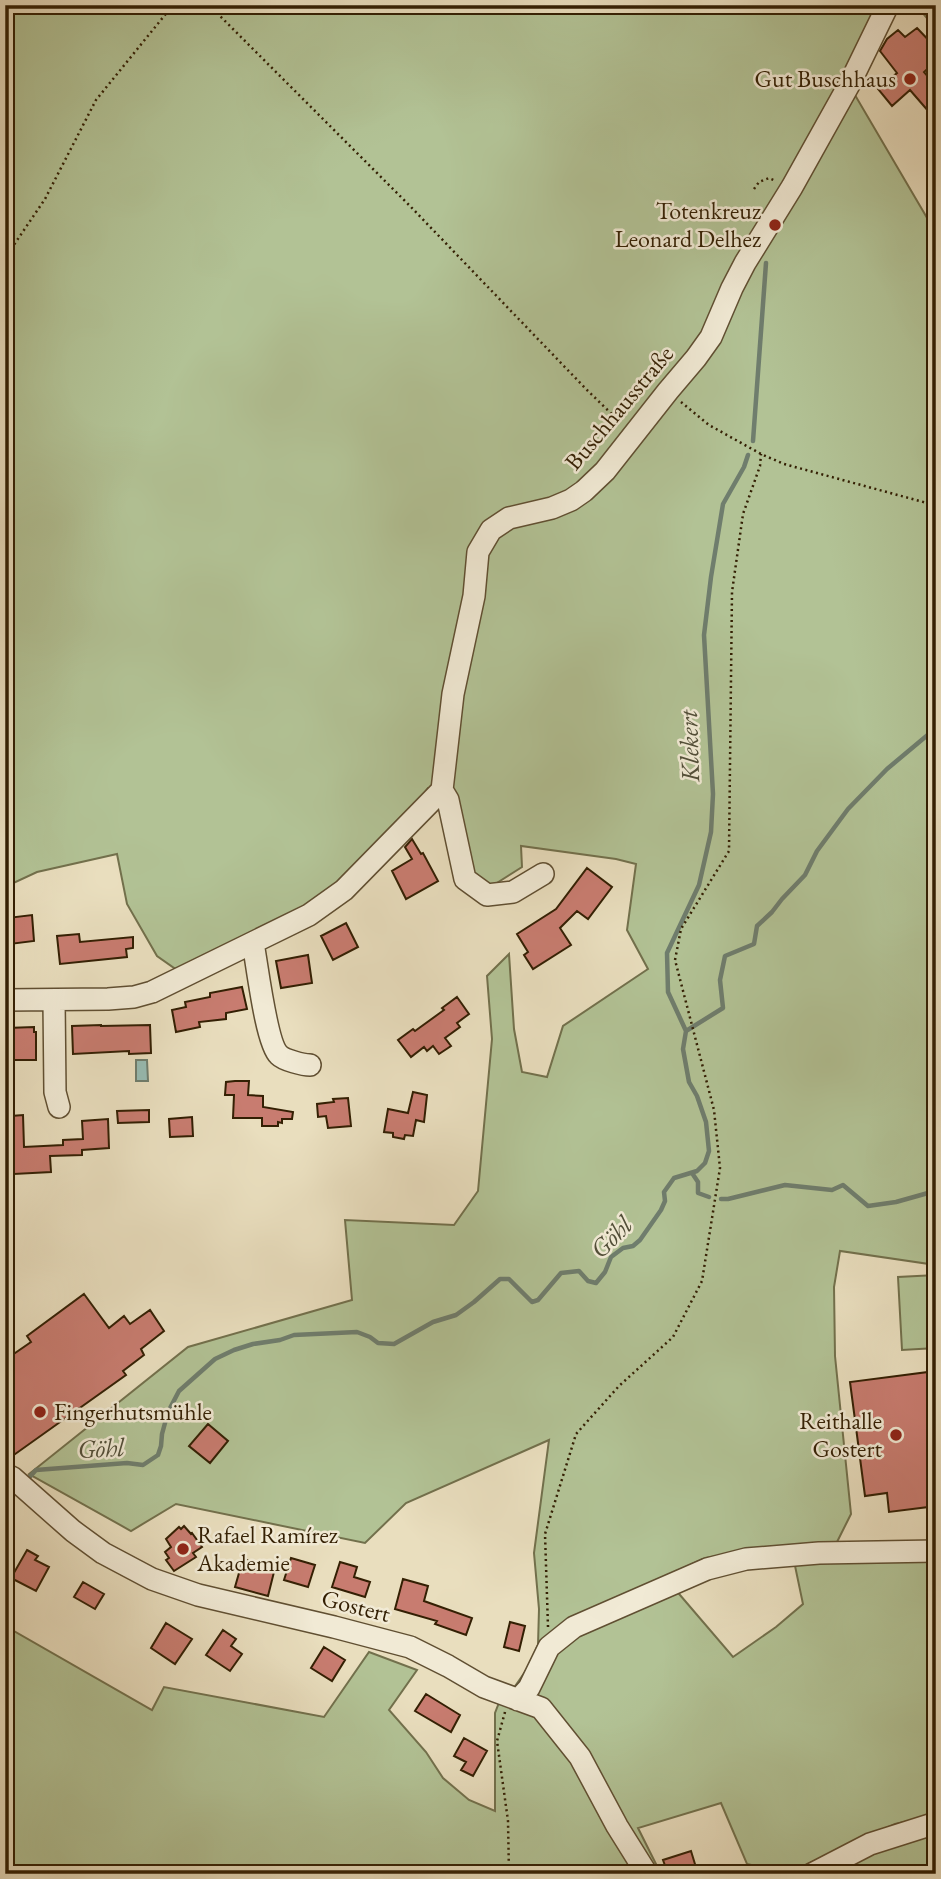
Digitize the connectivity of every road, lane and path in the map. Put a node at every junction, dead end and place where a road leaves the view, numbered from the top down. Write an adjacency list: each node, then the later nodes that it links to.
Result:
1 (173, 5): 6 (path)
2 (209, 5): 8 (path)
3 (888, 5): 4 (street, Buschhausstraße)
4 (792, 187): 5 (path); 7 (street, Buschhausstraße)
5 (754, 189)
6 (5, 258)
7 (668, 391): 9 (path); 11 (street, Buschhausstraße)
8 (616, 419)
9 (761, 454): 10 (path); 20 (path)
10 (936, 504)
11 (442, 790): 12 (street); 13 (street)
12 (543, 874)
13 (253, 943): 15 (street); 16 (street)
14 (5, 1000): 15 (street)
15 (54, 1000): 17 (street)
16 (310, 1065)
17 (59, 1107)
18 (9, 1476): 21 (street, Gostert)
19 (936, 1551): 20 (street)
20 (549, 1647): 21 (street)
21 (518, 1700): 23 (path); 24 (street, Gostert)
22 (936, 1823): 25 (street)
23 (509, 1874)
24 (647, 1874)
25 (812, 1874)

